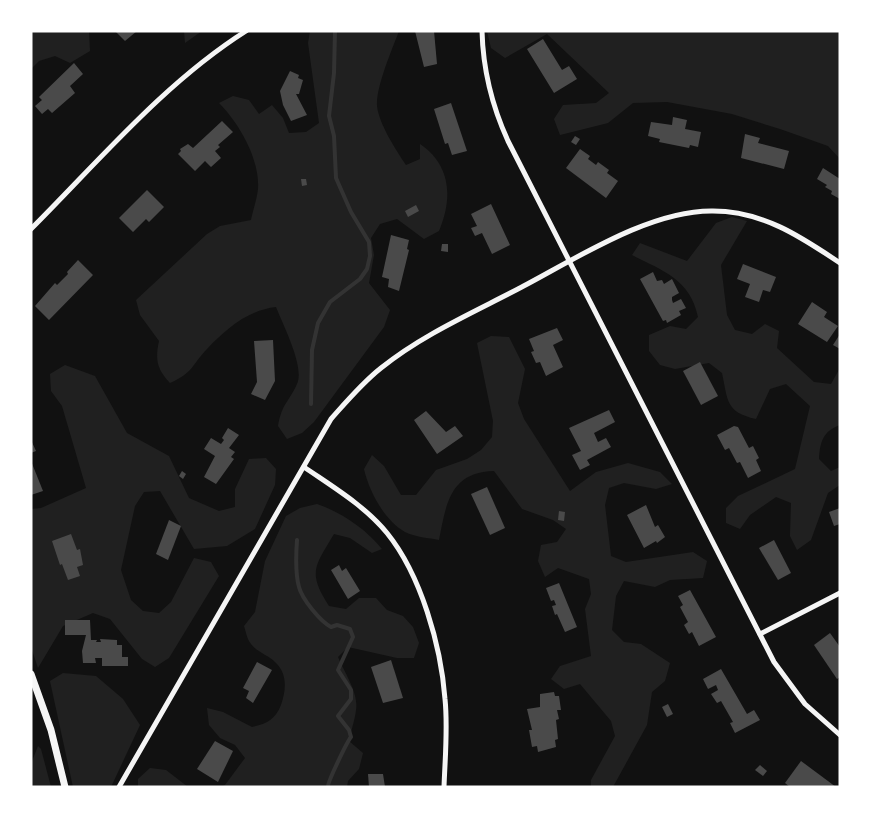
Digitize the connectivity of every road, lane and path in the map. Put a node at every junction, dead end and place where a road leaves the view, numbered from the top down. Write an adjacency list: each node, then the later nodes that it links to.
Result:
1 (246, 31): 3 (street)
2 (482, 31): 4 (street)
3 (31, 229)
4 (570, 262): 5 (street); 6 (street); 8 (street)
5 (840, 263)
6 (304, 467): 12 (street); 13 (street)
7 (840, 592): 8 (street)
8 (760, 634): 10 (street)
9 (31, 674): 11 (street)
10 (840, 735)
11 (65, 787)
12 (119, 787)
13 (444, 787)

